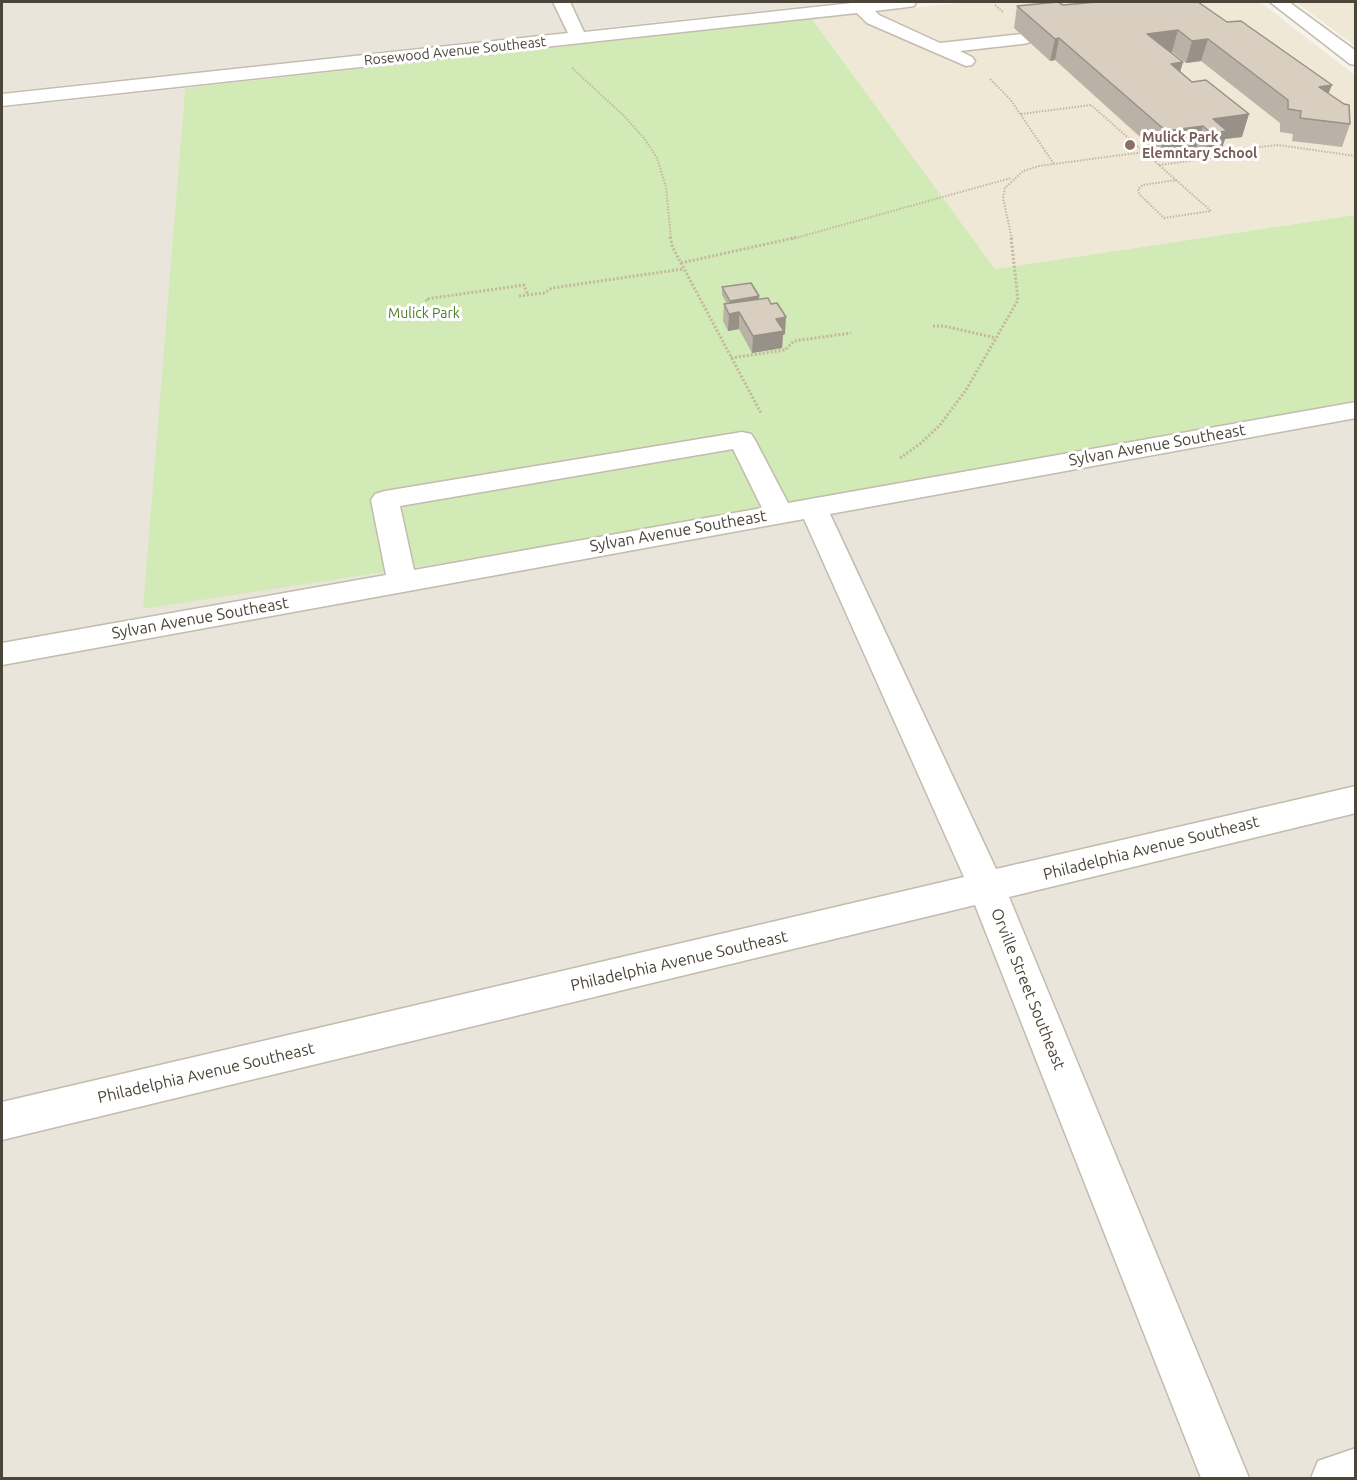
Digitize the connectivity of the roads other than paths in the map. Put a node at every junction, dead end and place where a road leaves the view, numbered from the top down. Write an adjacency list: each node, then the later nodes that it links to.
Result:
1 (562, 2): 5 (street)
2 (908, 2): 4 (street, Rosewood Avenue Southeast)
3 (1279, 2): 8 (street)
4 (861, 7): 5 (street, Rosewood Avenue Southeast); 9 (street)
5 (578, 37): 12 (street, Rosewood Avenue Southeast)
6 (1022, 39): 9 (street)
7 (1356, 40): 8 (street)
8 (1331, 41): 10 (street)
9 (940, 48): 11 (street)
10 (1356, 60)
11 (966, 61)
12 (2, 100)
13 (1356, 410): 14 (street, Sylvan Avenue Southeast)
14 (796, 510): 15 (street, Sylvan Avenue Southeast); 15 (street, Orville Street Southeast); 18 (street, Orville Street Southeast)
15 (402, 581): 16 (street, Sylvan Avenue Southeast)
16 (2, 654)
17 (1356, 799): 18 (street, Philadelphia Avenue Southeast)
18 (987, 888): 19 (street, Philadelphia Avenue Southeast); 21 (street, Orville Street Southeast)
19 (2, 1121)
20 (1356, 1472): 22 (street)
21 (1225, 1479)
22 (1335, 1479)

